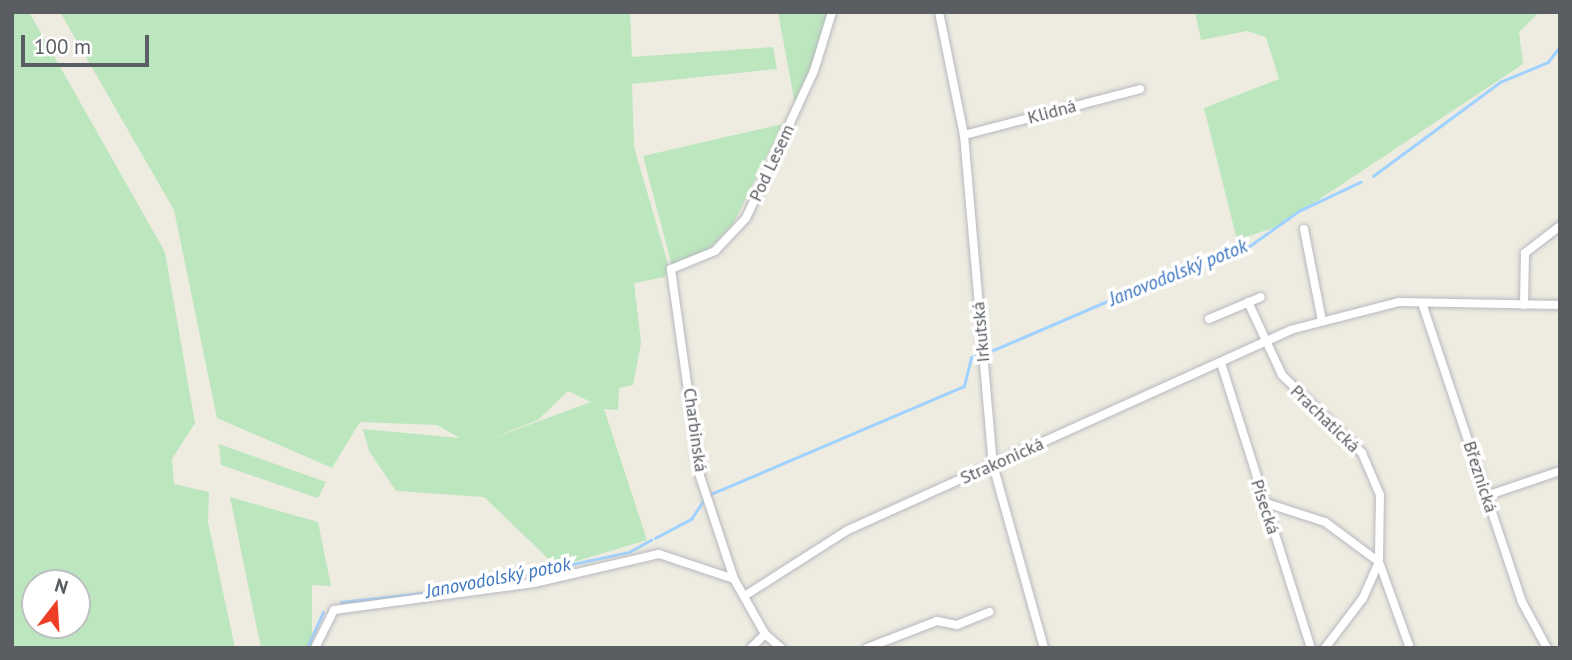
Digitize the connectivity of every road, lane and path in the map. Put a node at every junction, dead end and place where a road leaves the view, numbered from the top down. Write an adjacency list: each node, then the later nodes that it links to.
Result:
1 (832, 12): 7 (street, Pod Lesem)
2 (939, 12): 4 (street, Irkutská)
3 (1140, 89): 4 (street, Klidná)
4 (964, 135): 17 (street, Irkutská)
5 (1560, 226): 11 (street)
6 (1304, 229): 14 (street)
7 (670, 278): 22 (street, Charbinská)
8 (1261, 297): 9 (street)
9 (1248, 302): 13 (street); 15 (street)
10 (1422, 303): 11 (street, Strakonická); 14 (street, Strakonická); 19 (street, Březnická)
11 (1524, 305): 12 (street, Strakonická)
12 (1560, 305)
13 (1209, 319)
14 (1322, 321): 15 (street, Strakonická)
15 (1265, 343): 16 (street, Strakonická); 21 (street, Prachatická)
16 (1222, 366): 17 (street, Strakonická); 20 (street, Písecká)
17 (993, 465): 23 (street, Strakonická); 30 (street, Irkutská)
18 (1560, 471): 19 (street)
19 (1486, 496): 34 (street, Březnická)
20 (1263, 502): 21 (street); 31 (street, Písecká)
21 (1379, 562): 32 (street, Prachatická); 33 (street)
22 (734, 579): 23 (street, Charbinská); 26 (street)
23 (746, 595): 25 (street)
24 (990, 612): 29 (street)
25 (765, 634): 27 (street); 28 (street)
26 (315, 648)
27 (751, 648)
28 (782, 648)
29 (867, 648)
30 (1044, 648)
31 (1311, 648)
32 (1325, 648)
33 (1409, 648)
34 (1547, 648)

